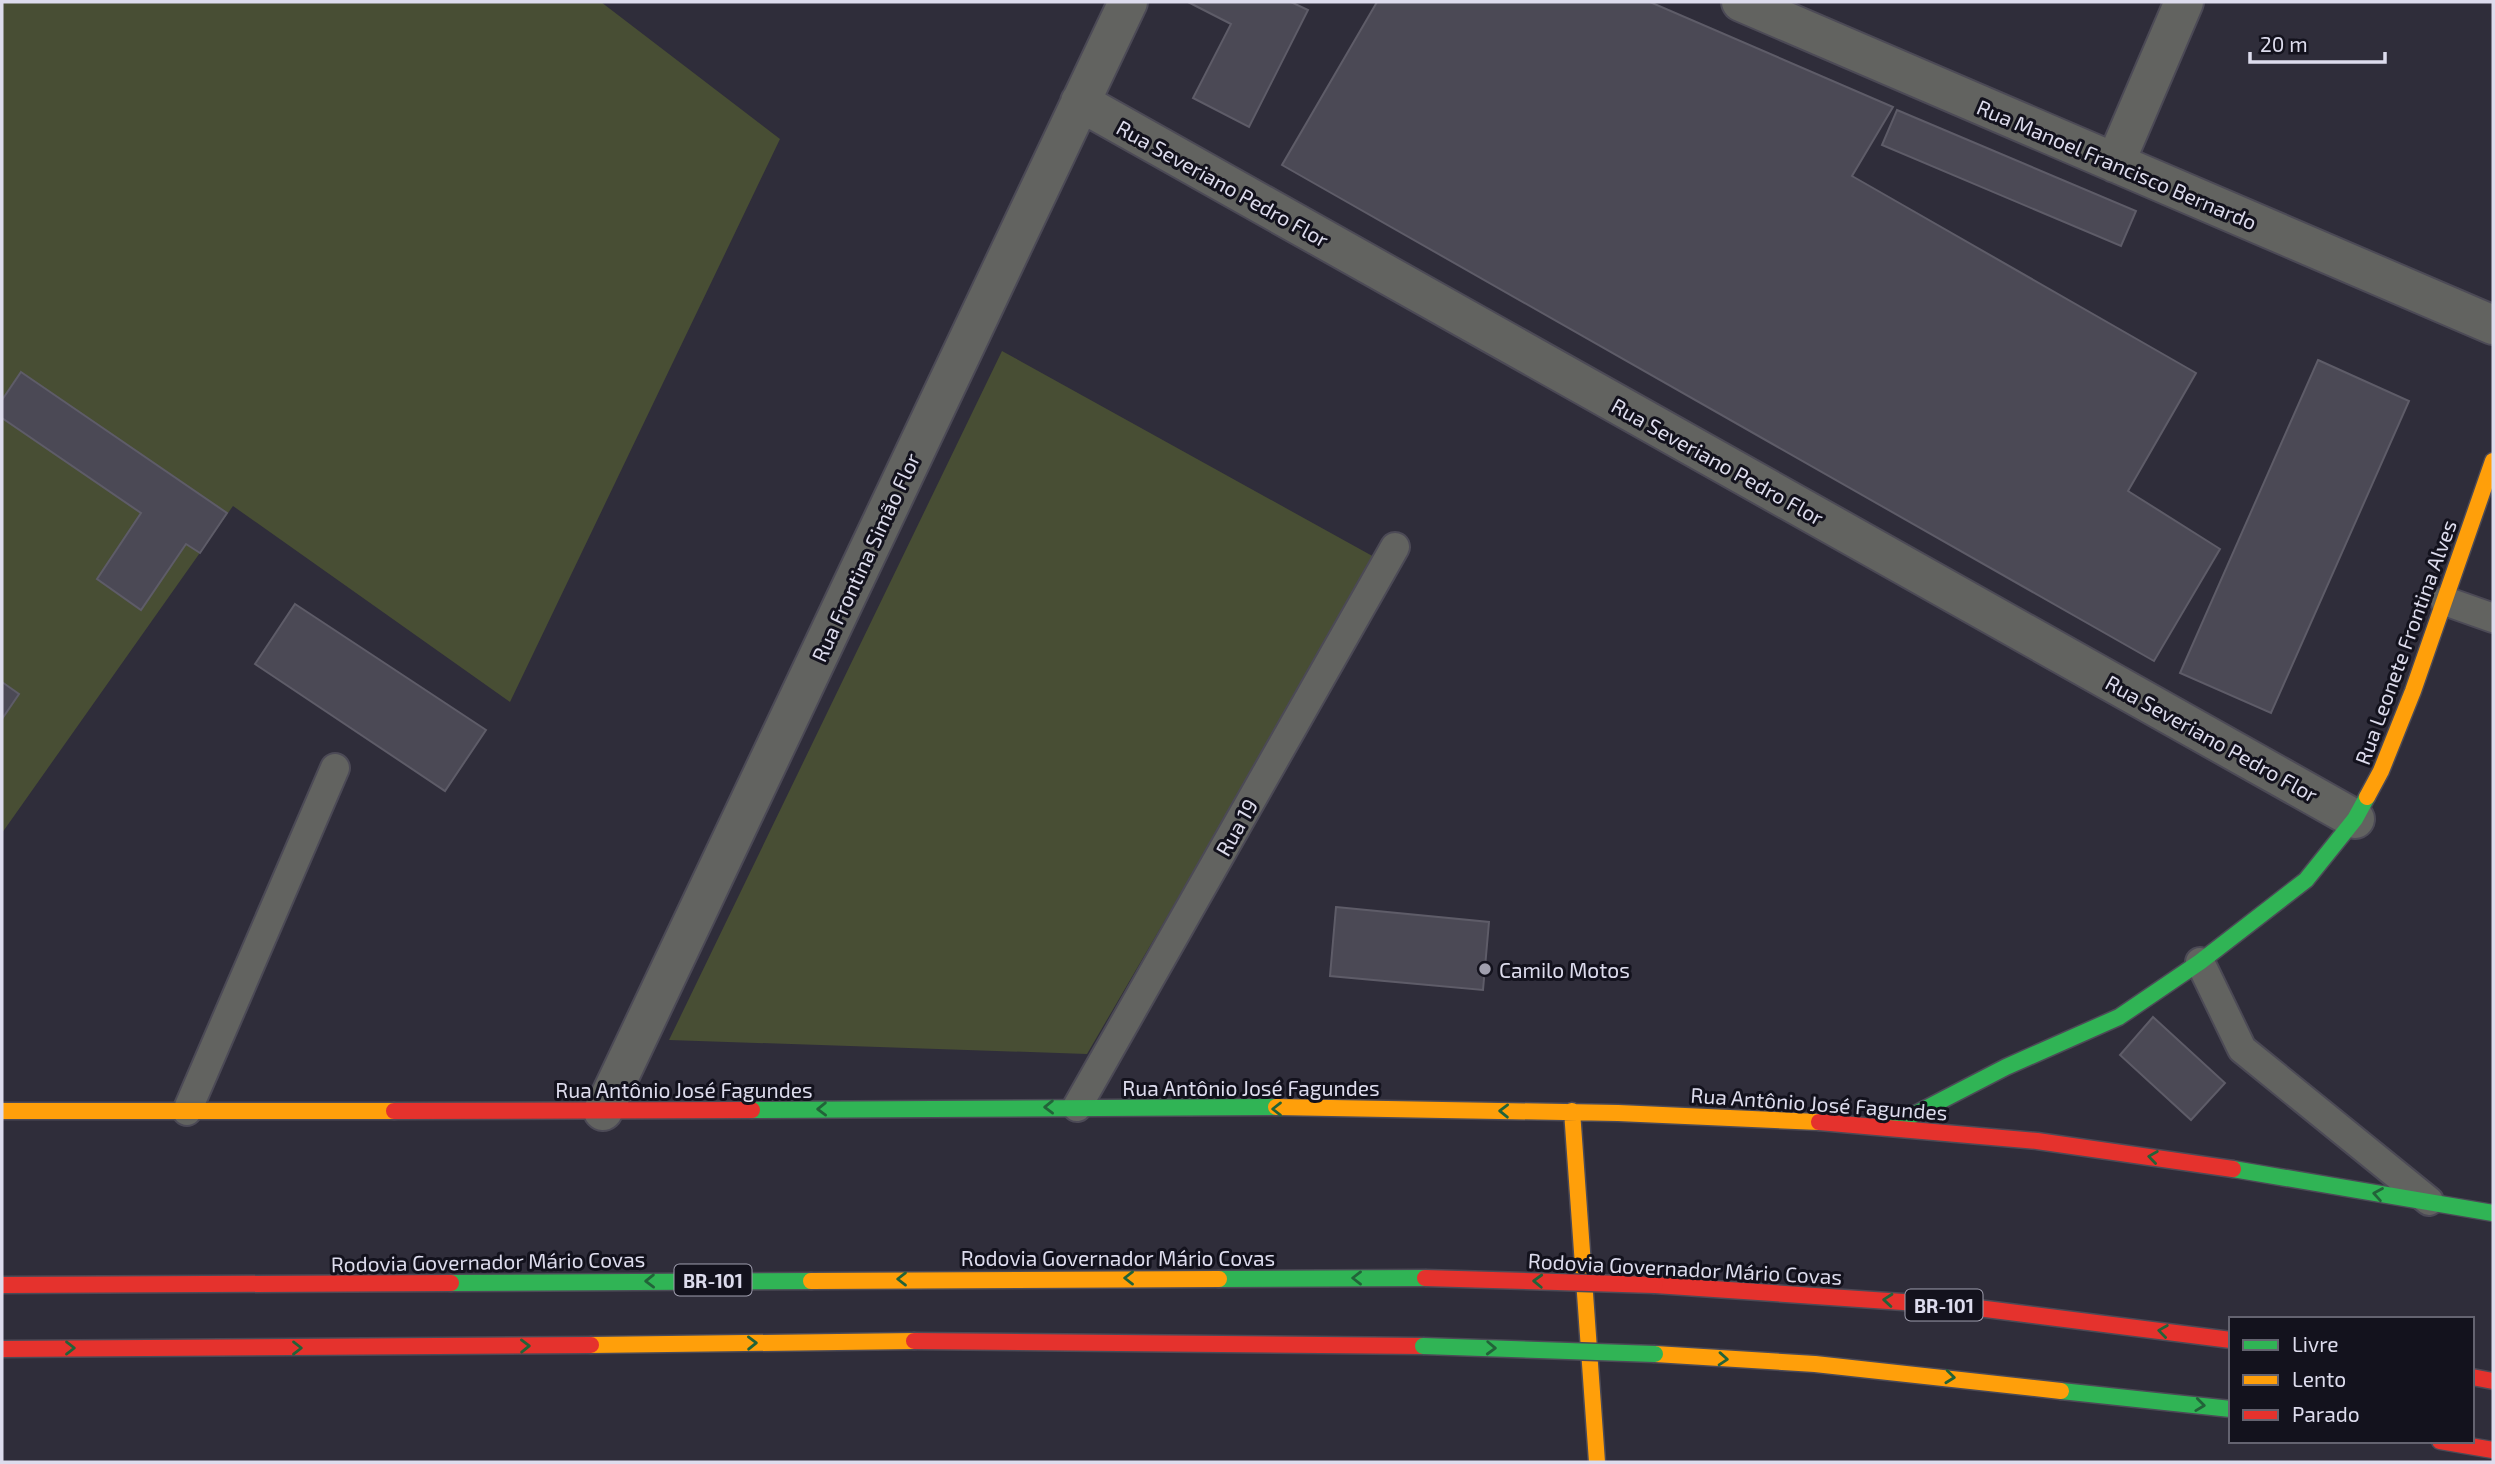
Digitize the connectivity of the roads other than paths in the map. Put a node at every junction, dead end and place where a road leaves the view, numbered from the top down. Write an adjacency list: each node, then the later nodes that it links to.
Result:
1 (1128, 2): 4 (street, Rua Frontina Simão Flor)
2 (1741, 2): 5 (street, Rua Manoel Francisco Bernardo)
3 (2184, 2): 5 (street)
4 (1080, 102): 12 (street, Rua Severiano Pedro Flor); 17 (street, Rua Frontina Simão Flor)
5 (2115, 163): 6 (street, Rua Manoel Francisco Bernardo)
6 (2493, 325)
7 (2493, 461): 9 (main road, Rua Leonete Frontina Alves)
8 (1395, 547): 14 (lane, Rua 19)
9 (2445, 601): 10 (lane); 12 (main road, Rua Leonete Frontina Alves)
10 (2493, 618)
11 (335, 768): 16 (lane)
12 (2355, 819): 13 (main road, Rua Leonete Frontina Alves)
13 (2200, 962): 19 (main road, Rua Leonete Frontina Alves); 20 (lane)
14 (1077, 1107): 17 (main road, Rua Antônio José Fagundes, one-way to 17); 18 (main road, Rua Antônio José Fagundes, one-way to 14)
15 (2, 1111): 16 (main road, Rua Antônio José Fagundes)
16 (187, 1111): 17 (main road, Rua Antônio José Fagundes)
17 (603, 1111)
18 (1572, 1111): 19 (main road, Rua Antônio José Fagundes); 30 (main road)
19 (1892, 1126): 20 (main road, Rua Antônio José Fagundes, one-way to 19)
20 (2431, 1203): 21 (main road, Rua Antônio José Fagundes)
21 (2493, 1213)
22 (2, 1285): 23 (main road, Rodovia Governador Mário Covas / BR-101, one-way to 22, bridge)
23 (2229, 1340)
24 (2, 1349): 27 (main road, one-way to 27, bridge)
25 (2474, 1377): 26 (main road)
26 (2493, 1381)
27 (2229, 1409)
28 (2452, 1443): 29 (main road)
29 (2493, 1450)
30 (1597, 1462)

